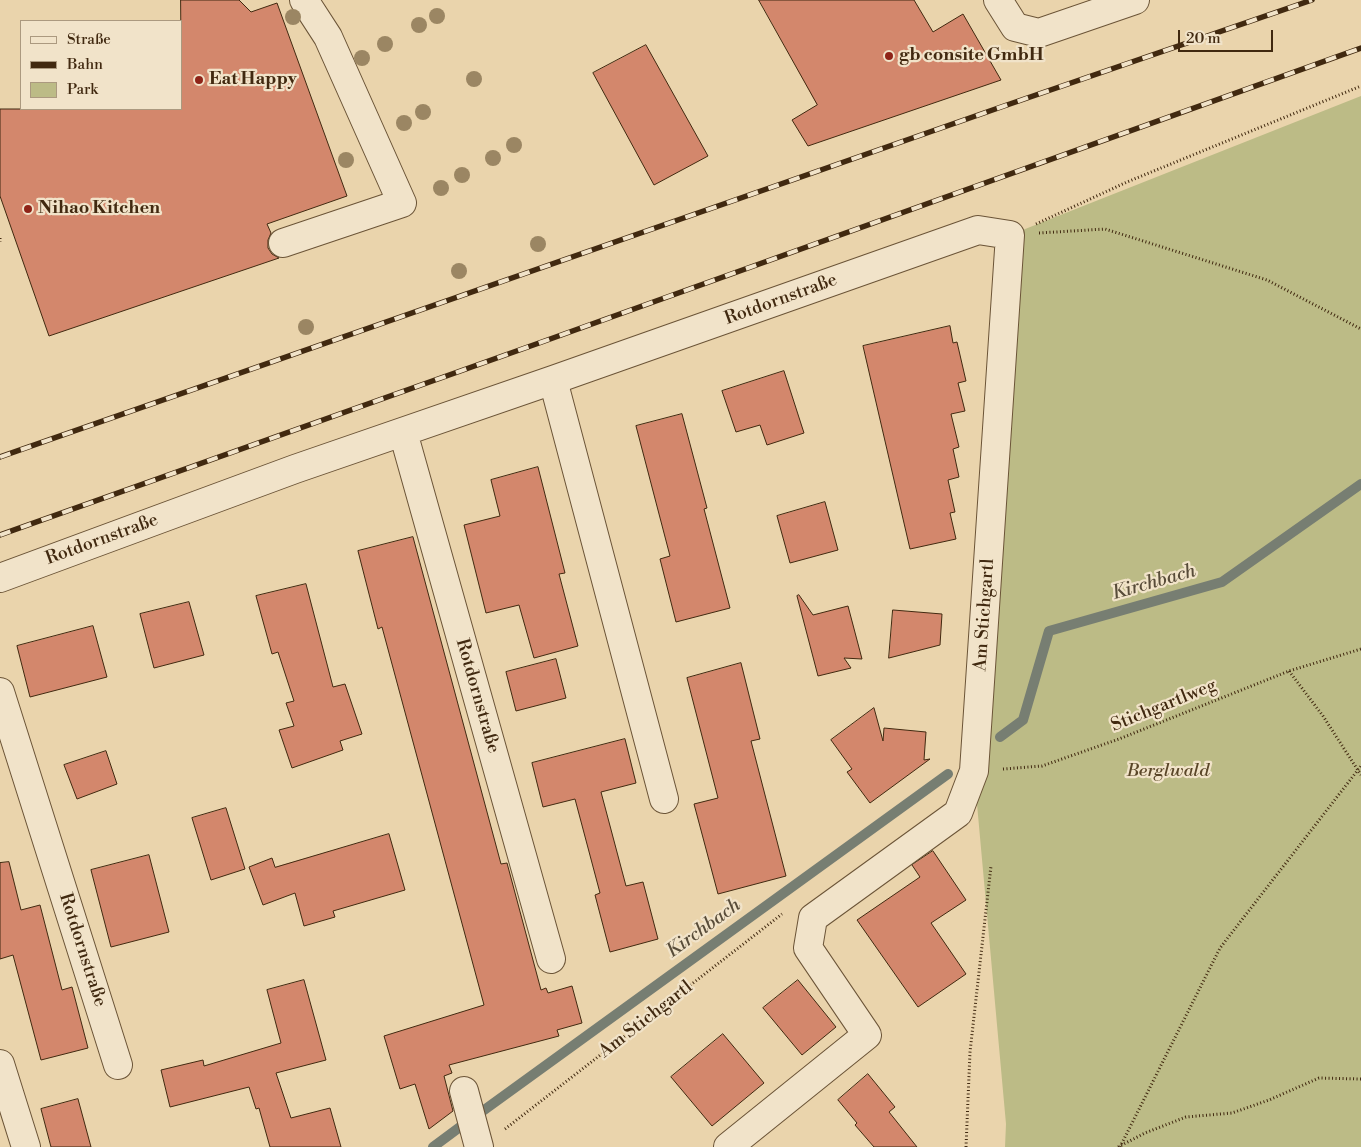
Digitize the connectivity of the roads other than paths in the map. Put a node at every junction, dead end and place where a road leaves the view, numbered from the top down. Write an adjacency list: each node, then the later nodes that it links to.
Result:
1 (304, 0): 5 (street)
2 (998, 0): 3 (street)
3 (1135, 0)
4 (1010, 236): 6 (street, Rotdornstraße); 17 (street, Am Stichgartl)
5 (283, 243)
6 (553, 380): 7 (street, Rotdornstraße); 10 (street)
7 (403, 432): 8 (street, Rotdornstraße); 11 (street, Rotdornstraße)
8 (0, 578)
9 (0, 692): 13 (street, Rotdornstraße)
10 (664, 799)
11 (551, 959)
12 (0, 1064): 16 (street)
13 (118, 1065)
14 (464, 1091): 15 (street)
15 (488, 1141)
16 (26, 1147)
17 (728, 1147)

